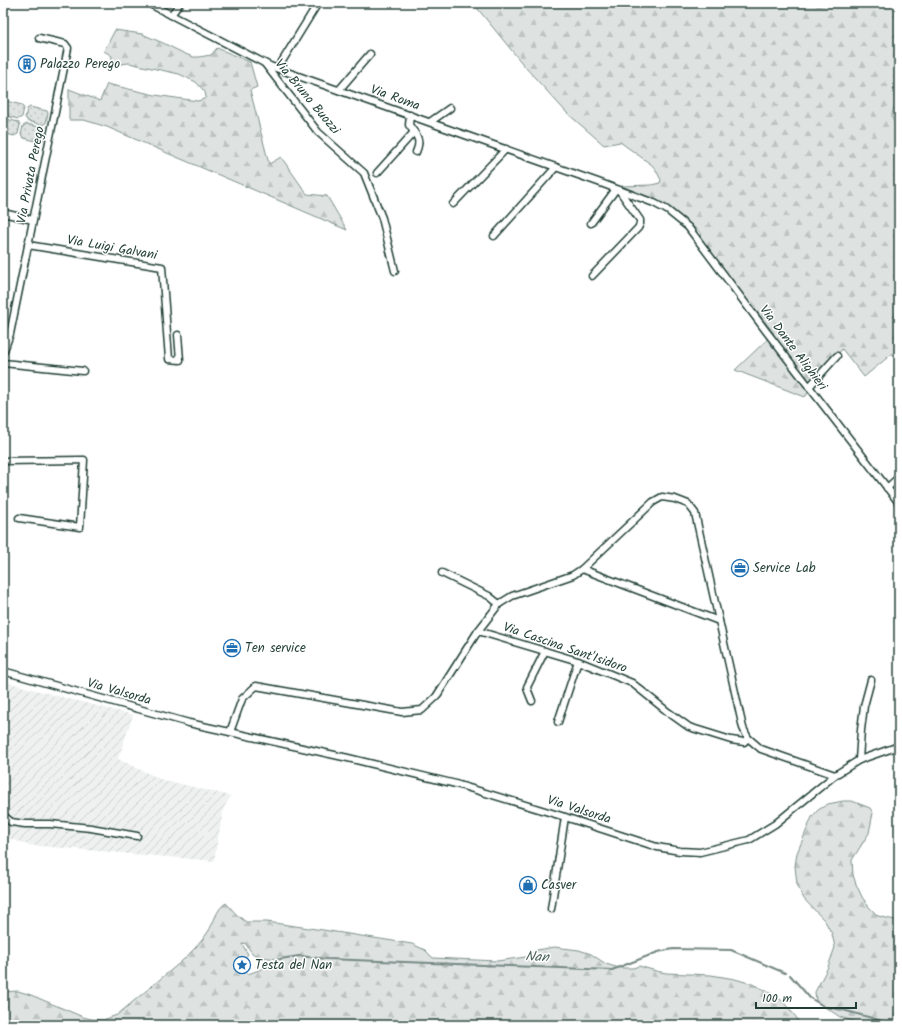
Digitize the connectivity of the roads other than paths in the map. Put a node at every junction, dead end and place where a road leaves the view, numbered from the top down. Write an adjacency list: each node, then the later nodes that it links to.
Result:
1 (148, 3): 4 (street, Via Roma)
2 (180, 3): 4 (street)
3 (318, 3): 8 (street)
4 (171, 15): 7 (street, Via Roma)
5 (39, 38): 22 (street, Via Privata Perego)
6 (370, 54): 9 (street)
7 (264, 63): 8 (street, Via Roma); 26 (street, Via Bruno Buozzi)
8 (278, 68): 9 (street, Via Roma)
9 (339, 90): 11 (street, Via Roma)
10 (450, 108): 12 (street)
11 (410, 115): 12 (street, Via Roma); 13 (street)
12 (430, 122): 14 (street, Via Roma)
13 (414, 132): 15 (street); 17 (street)
14 (506, 149): 16 (street, Via Roma); 19 (street)
15 (416, 152)
16 (556, 167): 18 (street, Via Roma); 24 (street)
17 (377, 173)
18 (618, 189): 20 (street, Via Roma); 23 (street); 27 (street)
19 (453, 204)
20 (667, 210): 33 (street, Via Dante Alighieri)
21 (3, 213): 22 (street)
22 (33, 220): 25 (street, Via Privata Perego)
23 (591, 223)
24 (494, 236)
25 (28, 245): 28 (street, Via Luigi Galvani); 29 (street, Via Privata Perego)
26 (395, 271)
27 (592, 276)
28 (178, 336)
29 (3, 353)
30 (837, 356): 33 (street)
31 (3, 363): 32 (street)
32 (83, 370)
33 (809, 387): 36 (street, Via Dante Alighieri)
34 (3, 461): 38 (street)
35 (899, 477): 36 (street)
36 (887, 488): 37 (street, Via Dante Alighieri)
37 (899, 503)
38 (19, 518)
39 (582, 569): 41 (street); 42 (street); 42 (street)
40 (442, 573): 41 (street)
41 (499, 604): 43 (street)
42 (719, 622): 51 (street)
43 (478, 631): 44 (street, Via Cascina Sant'Isidoro); 50 (street)
44 (545, 651): 45 (street, Via Cascina Sant'Isidoro); 48 (street)
45 (578, 661): 49 (street); 51 (street, Via Cascina Sant'Isidoro)
46 (3, 671): 50 (street, Via Valsorda)
47 (871, 680): 53 (street)
48 (532, 701)
49 (558, 722)
50 (230, 732): 56 (street, Via Valsorda)
51 (748, 738): 54 (street)
52 (899, 746): 53 (street, Via Valsorda)
53 (859, 760): 54 (street, Via Valsorda)
54 (835, 775): 56 (street, Via Valsorda)
55 (3, 815): 57 (street)
56 (565, 817): 58 (street)
57 (137, 836)
58 (551, 909)

